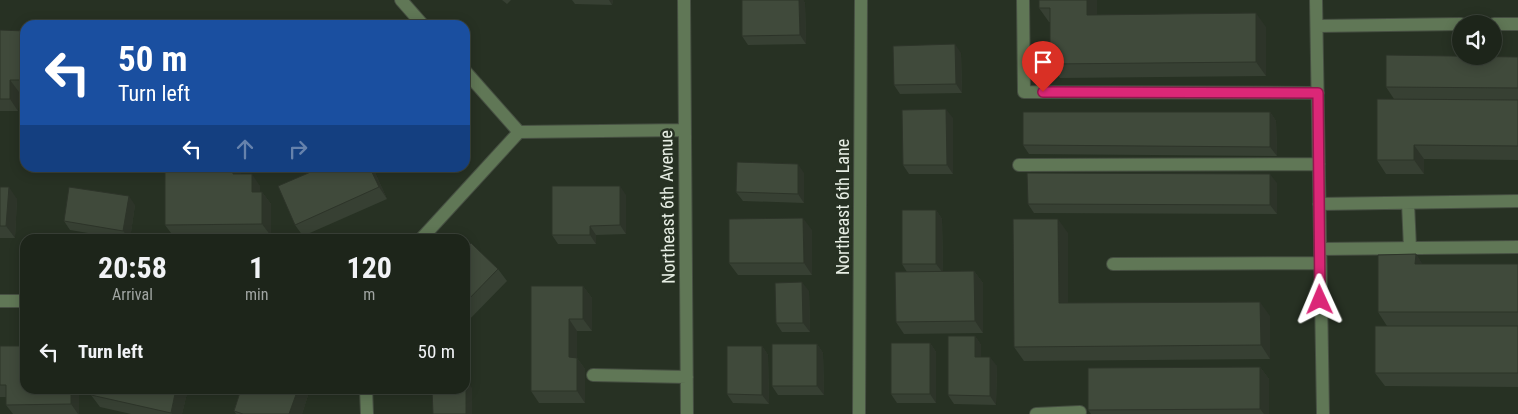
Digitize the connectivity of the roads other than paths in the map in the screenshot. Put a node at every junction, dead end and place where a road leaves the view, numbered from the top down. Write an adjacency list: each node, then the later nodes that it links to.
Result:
1 (401, 0): 6 (street)
2 (684, 0): 13 (street, Northeast 6th Avenue)
3 (861, 0): 34 (street, Northeast 6th Lane)
4 (1023, 0): 12 (street)
5 (1316, 0): 10 (street)
6 (419, 20)
7 (1452, 24): 10 (street)
8 (1502, 24): 9 (street)
9 (1518, 24)
10 (1317, 26): 12 (street)
11 (470, 77): 14 (street)
12 (1318, 93): 15 (street)
13 (684, 130): 14 (street); 29 (street, Northeast 6th Avenue)
14 (519, 132): 20 (street)
15 (1319, 164): 16 (street); 19 (street)
16 (1019, 165)
17 (1518, 201): 18 (street)
18 (1408, 203): 19 (street); 22 (street)
19 (1319, 204): 23 (street)
20 (426, 234)
21 (1518, 247): 22 (street)
22 (1410, 248): 23 (street)
23 (1320, 249): 24 (street)
24 (1320, 262): 25 (street); 36 (street)
25 (1113, 264)
26 (0, 301): 27 (street)
27 (20, 301)
28 (593, 375): 29 (street)
29 (687, 377): 33 (street, Northeast 6th Avenue)
30 (366, 394): 32 (street)
31 (1080, 412): 35 (street)
32 (367, 414)
33 (687, 414)
34 (859, 414)
35 (1036, 414)
36 (1322, 414)

